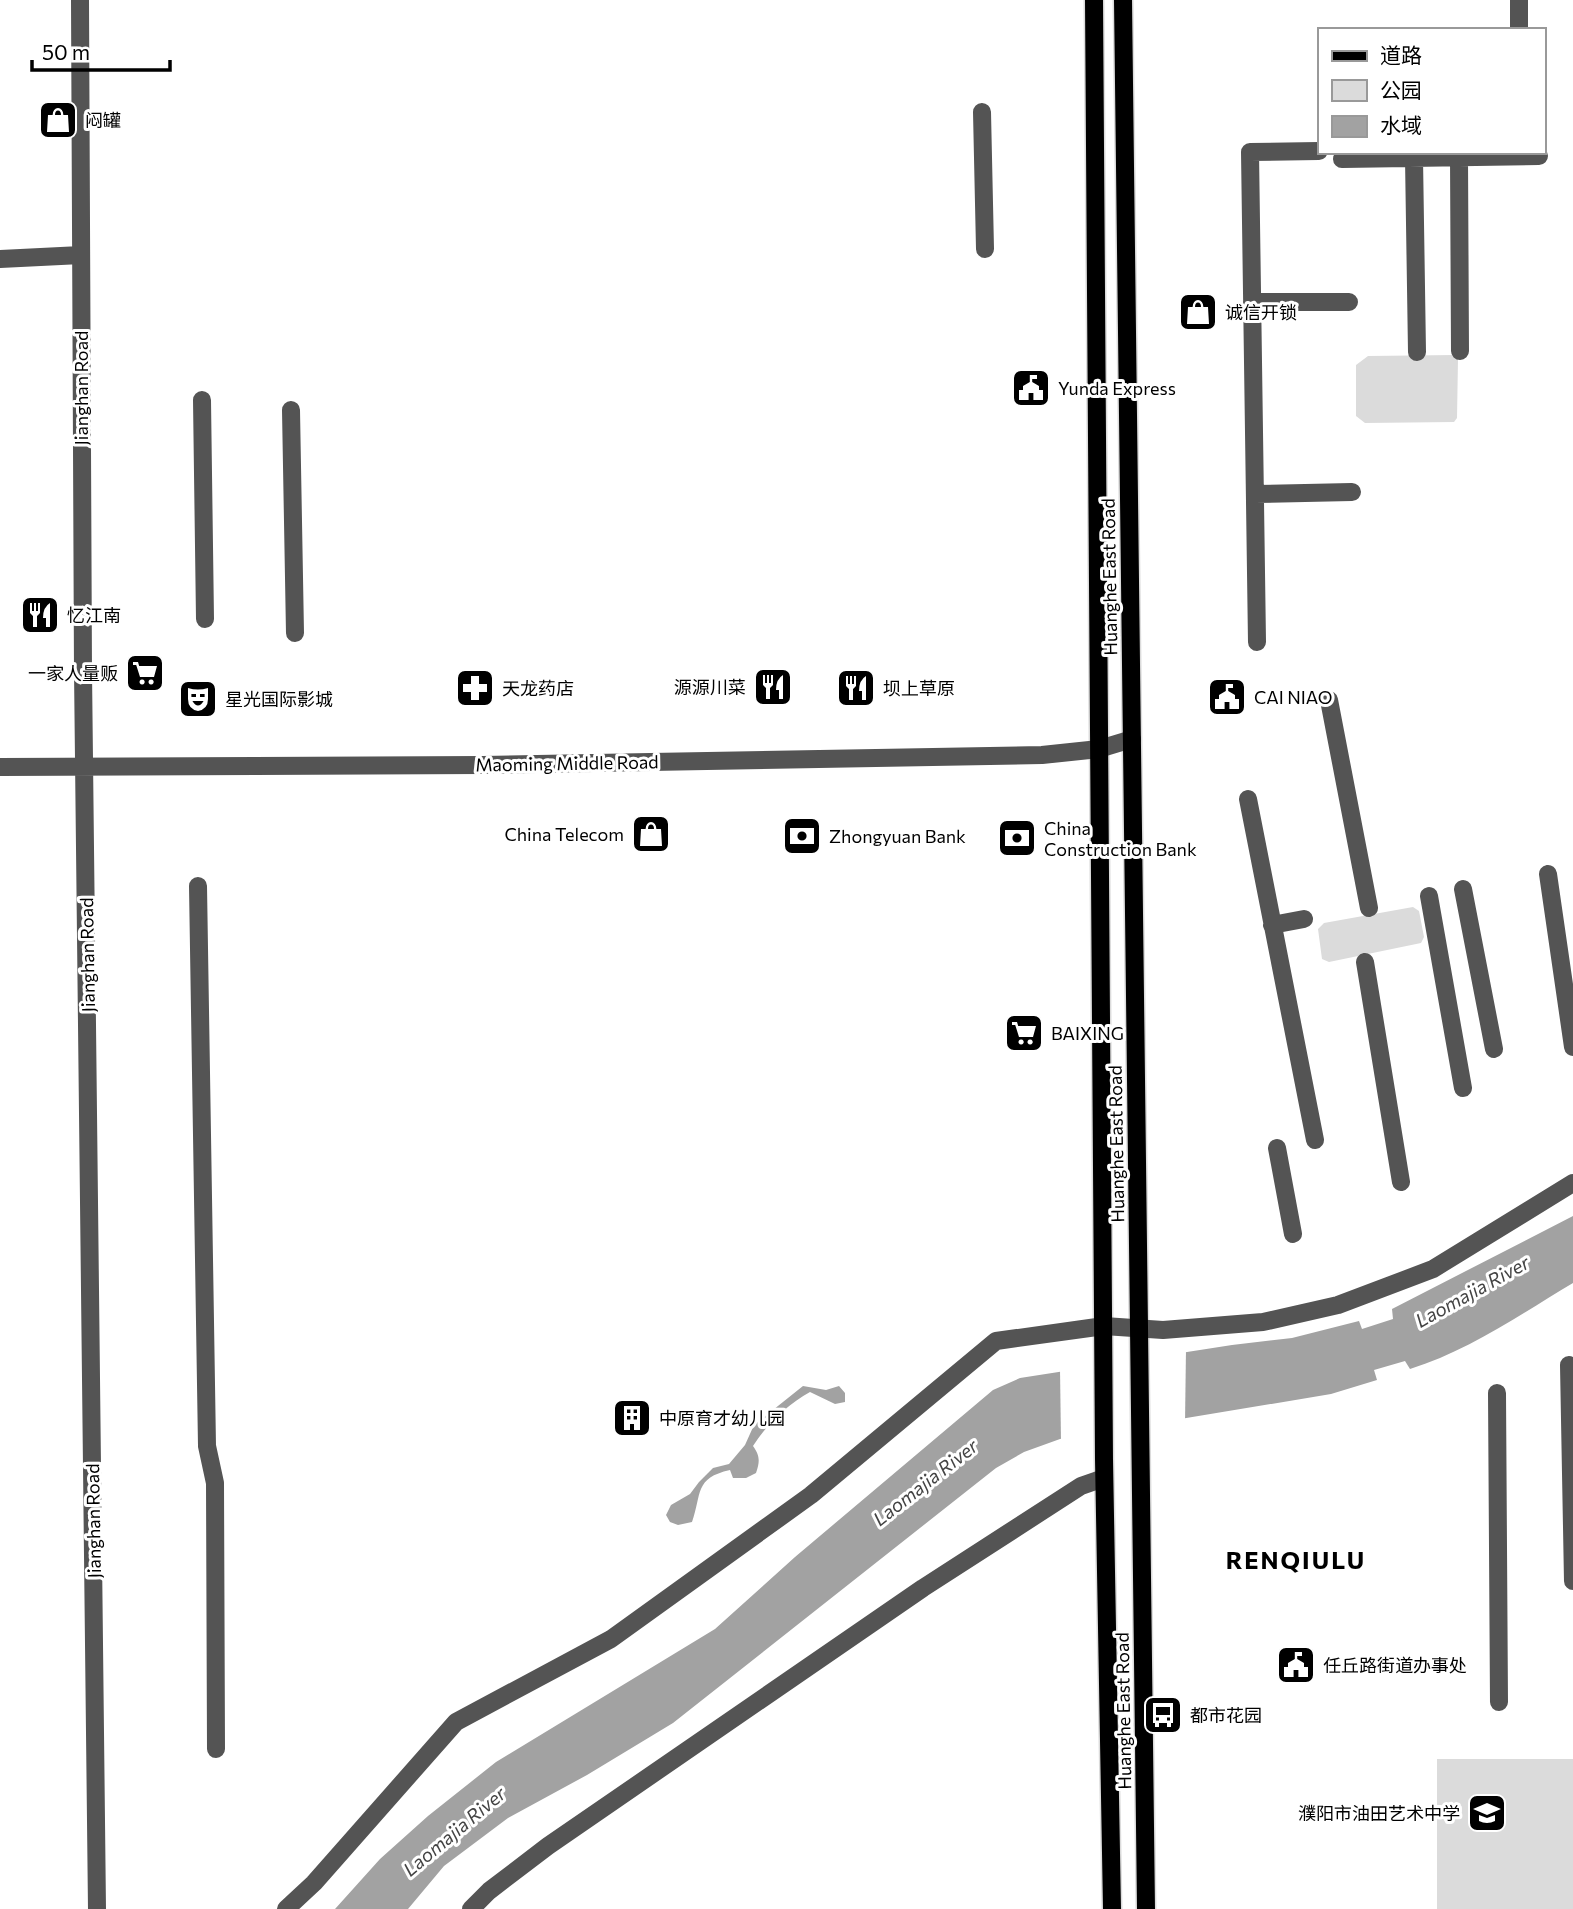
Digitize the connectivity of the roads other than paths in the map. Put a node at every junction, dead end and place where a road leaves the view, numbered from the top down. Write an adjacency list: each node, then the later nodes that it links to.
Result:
1 (80, 0): 13 (street, Jianghan Road)
2 (1094, 0): 28 (main road, Huanghe East Road)
3 (1123, 0): 27 (main road, Huanghe East Road)
4 (1519, 0): 5 (street)
5 (1519, 28)
6 (982, 112): 12 (street)
7 (1318, 151): 15 (street)
8 (1539, 156): 9 (street)
9 (1459, 157): 10 (street); 17 (street)
10 (1414, 158): 11 (street); 18 (street)
11 (1342, 159)
12 (985, 249)
13 (81, 255): 14 (street); 29 (street, Jianghan Road)
14 (0, 258)
15 (1252, 302): 16 (street); 22 (street)
16 (1349, 302)
17 (1460, 351)
18 (1417, 352)
19 (202, 400): 23 (street)
20 (292, 410): 24 (street)
21 (1352, 492): 22 (street)
22 (1255, 494): 25 (street)
23 (205, 619)
24 (295, 633)
25 (1257, 642)
26 (1329, 700): 36 (street)
27 (1132, 739): 28 (street, Maoming Middle Road); 49 (main road, Huanghe East Road)
28 (1099, 749): 29 (street, Maoming Middle Road); 48 (main road, Huanghe East Road)
29 (85, 766): 30 (street, Maoming Middle Road); 56 (street, Jianghan Road)
30 (0, 767)
31 (1248, 799): 38 (street)
32 (1548, 874): 40 (street)
33 (198, 886): 55 (street)
34 (1463, 889): 41 (street)
35 (1429, 896): 42 (street)
36 (1369, 908)
37 (1304, 919): 38 (street)
38 (1272, 925): 43 (street)
39 (1365, 962): 45 (street)
40 (1573, 1047)
41 (1494, 1049)
42 (1464, 1088)
43 (1315, 1140)
44 (1278, 1148): 47 (street)
45 (1402, 1182)
46 (1573, 1183): 49 (street)
47 (1293, 1234)
48 (1104, 1335): 49 (street); 52 (main road, Huanghe East Road); 57 (street)
49 (1139, 1335): 60 (main road, Huanghe East Road)
50 (1569, 1365): 53 (street)
51 (1497, 1393): 54 (street)
52 (1104, 1478): 58 (street); 59 (main road, Huanghe East Road)
53 (1573, 1581)
54 (1499, 1702)
55 (216, 1749)
56 (97, 1909)
57 (286, 1909)
58 (471, 1909)
59 (1112, 1909)
60 (1146, 1909)

